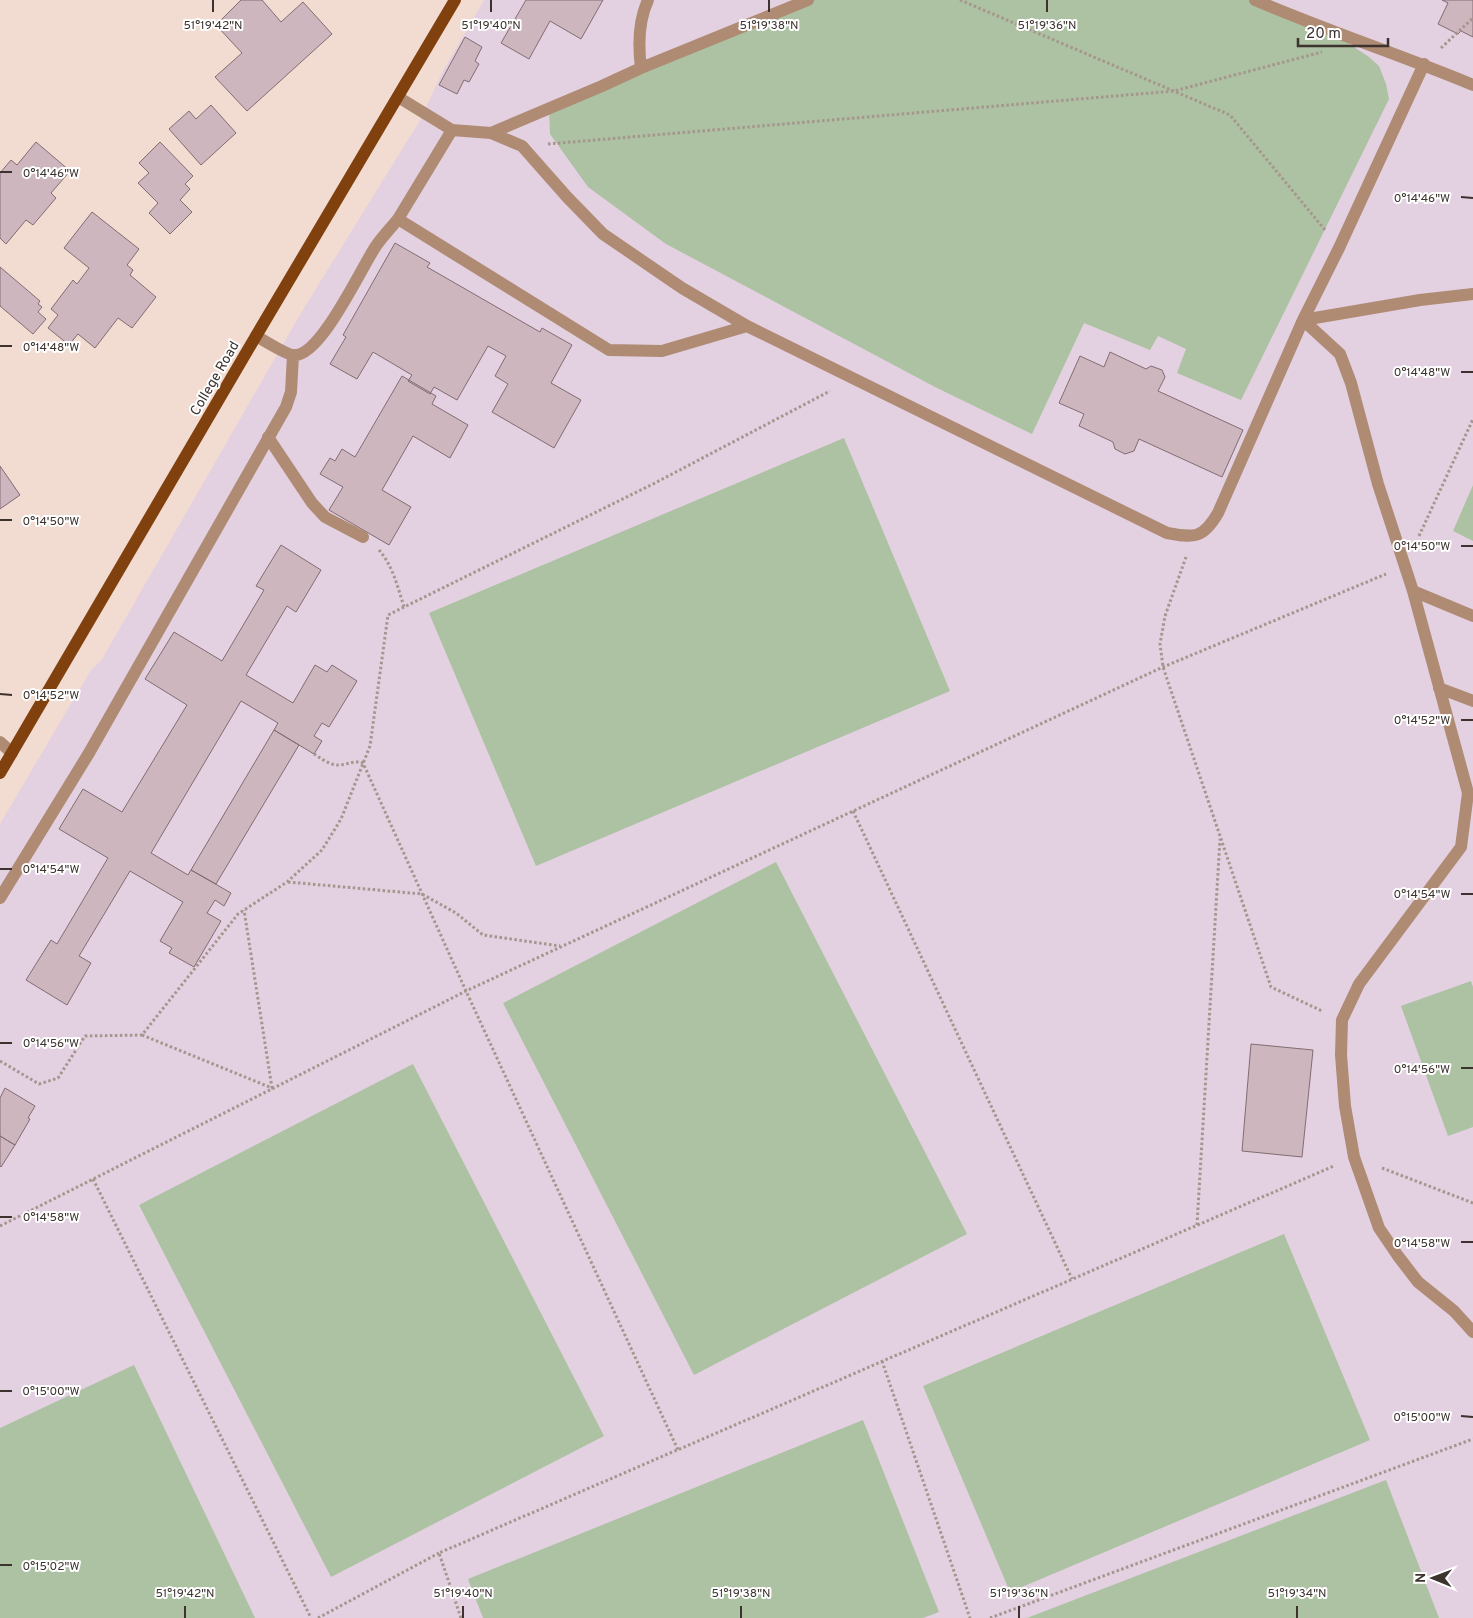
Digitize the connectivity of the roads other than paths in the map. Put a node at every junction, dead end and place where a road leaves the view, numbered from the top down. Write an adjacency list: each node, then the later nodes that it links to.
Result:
1 (455, 0): 8 (main road, College Road)
2 (648, 0): 6 (street)
3 (808, 0): 6 (street)
4 (1255, 0): 5 (street)
5 (1424, 64): 7 (street); 13 (street)
6 (641, 68): 10 (street)
7 (1473, 85)
8 (398, 97): 9 (street); 15 (main road, College Road)
9 (452, 130): 10 (street); 11 (street)
10 (491, 132): 14 (street)
11 (398, 219): 14 (street); 16 (street)
12 (1473, 294): 13 (street)
13 (1303, 320): 14 (street); 19 (street)
14 (747, 326)
15 (256, 336): 16 (street); 24 (main road, College Road)
16 (293, 355): 17 (street)
17 (268, 437): 18 (street); 26 (street)
18 (363, 537)
19 (1413, 591): 20 (street); 21 (street)
20 (1473, 616)
21 (1439, 688): 22 (street); 27 (street)
22 (1473, 701)
23 (0, 742): 24 (street)
24 (12, 753): 25 (main road, College Road)
25 (0, 773)
26 (0, 898)
27 (1473, 1332)

